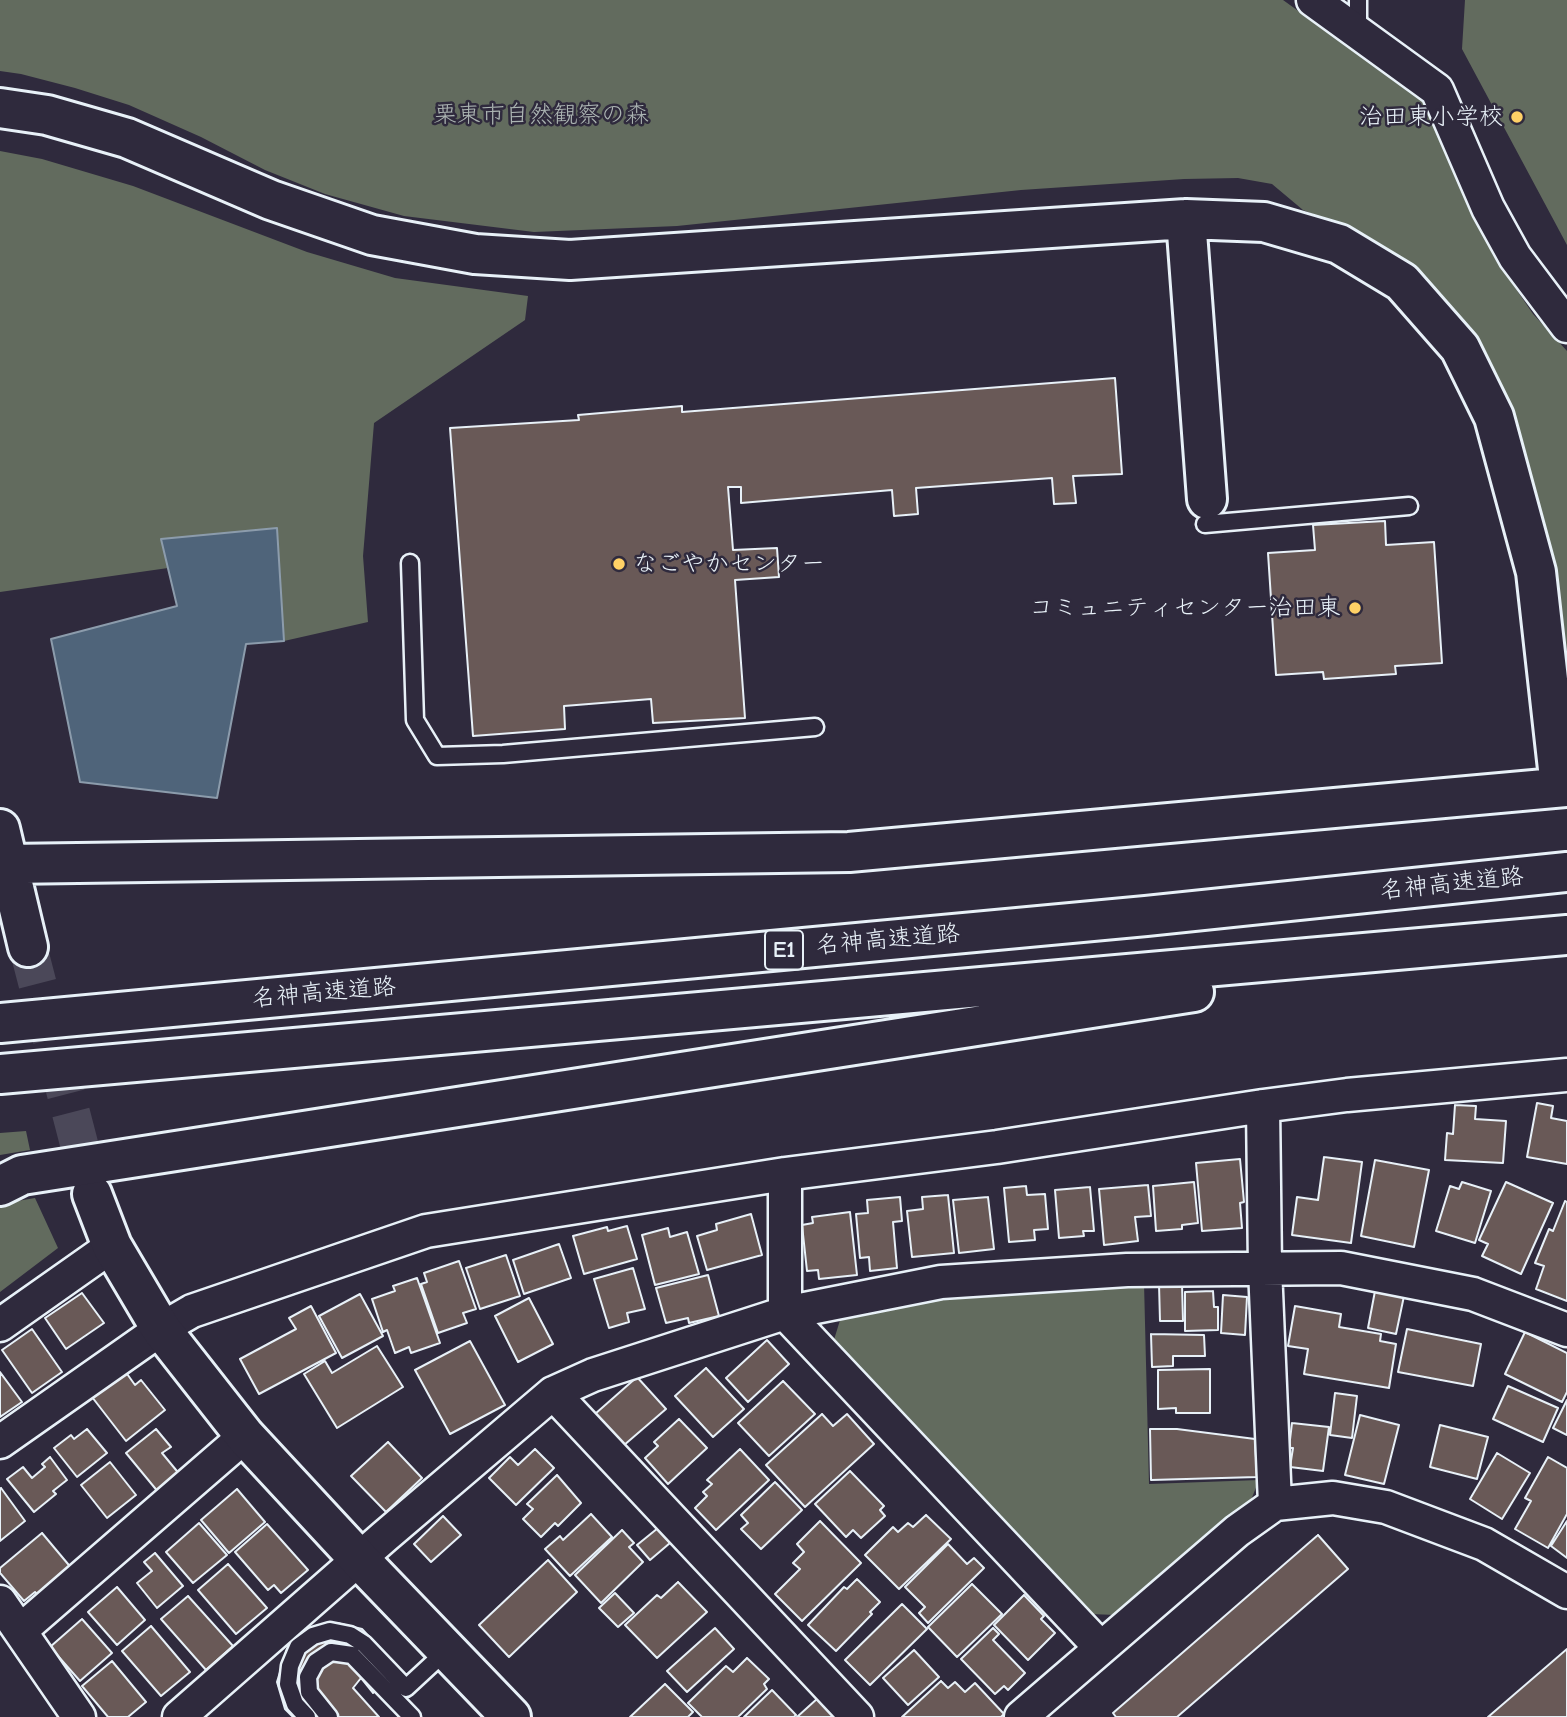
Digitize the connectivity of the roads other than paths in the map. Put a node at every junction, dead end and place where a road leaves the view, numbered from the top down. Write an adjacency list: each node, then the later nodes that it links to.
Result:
1 (1313, 0): 3 (street)
2 (1357, 0): 3 (lane)
3 (1358, 33): 6 (street)
4 (0, 108): 5 (main road)
5 (1186, 219): 8 (main road); 11 (main road)
6 (1567, 326)
7 (1409, 506): 8 (lane)
8 (1206, 512)
9 (410, 563): 10 (lane)
10 (815, 727)
11 (1563, 787): 12 (main road)
12 (4, 846): 15 (main road)
13 (1567, 872): 16 (main road, 名神高速道路 / E1)
14 (1551, 937): 17 (main road, E1); 21 (main road)
15 (28, 947)
16 (0, 1023)
17 (0, 1074)
18 (1567, 1075): 19 (street)
19 (1263, 1106): 20 (street); 24 (street)
20 (785, 1174): 25 (street); 27 (street)
21 (0, 1185)
22 (92, 1194): 23 (main road)
23 (112, 1246): 26 (street); 27 (main road)
24 (1265, 1268): 25 (street); 28 (street); 32 (street)
25 (785, 1313): 29 (street); 37 (street)
26 (0, 1325)
27 (161, 1329): 30 (main road); 31 (street)
28 (1567, 1330)
29 (553, 1393): 33 (street); 45 (street)
30 (245, 1436): 33 (main road); 36 (street)
31 (0, 1442)
32 (1275, 1504): 34 (street); 37 (street)
33 (359, 1559): 38 (main road); 40 (street)
34 (1567, 1592)
35 (0, 1602): 36 (street)
36 (20, 1631): 39 (street)
37 (1100, 1647): 46 (street)
38 (447, 1650): 41 (lane); 44 (main road)
39 (79, 1717)
40 (179, 1717)
41 (307, 1717)
42 (329, 1717): 43 (lane)
43 (412, 1717)
44 (511, 1717)
45 (856, 1717)
46 (1021, 1717)

